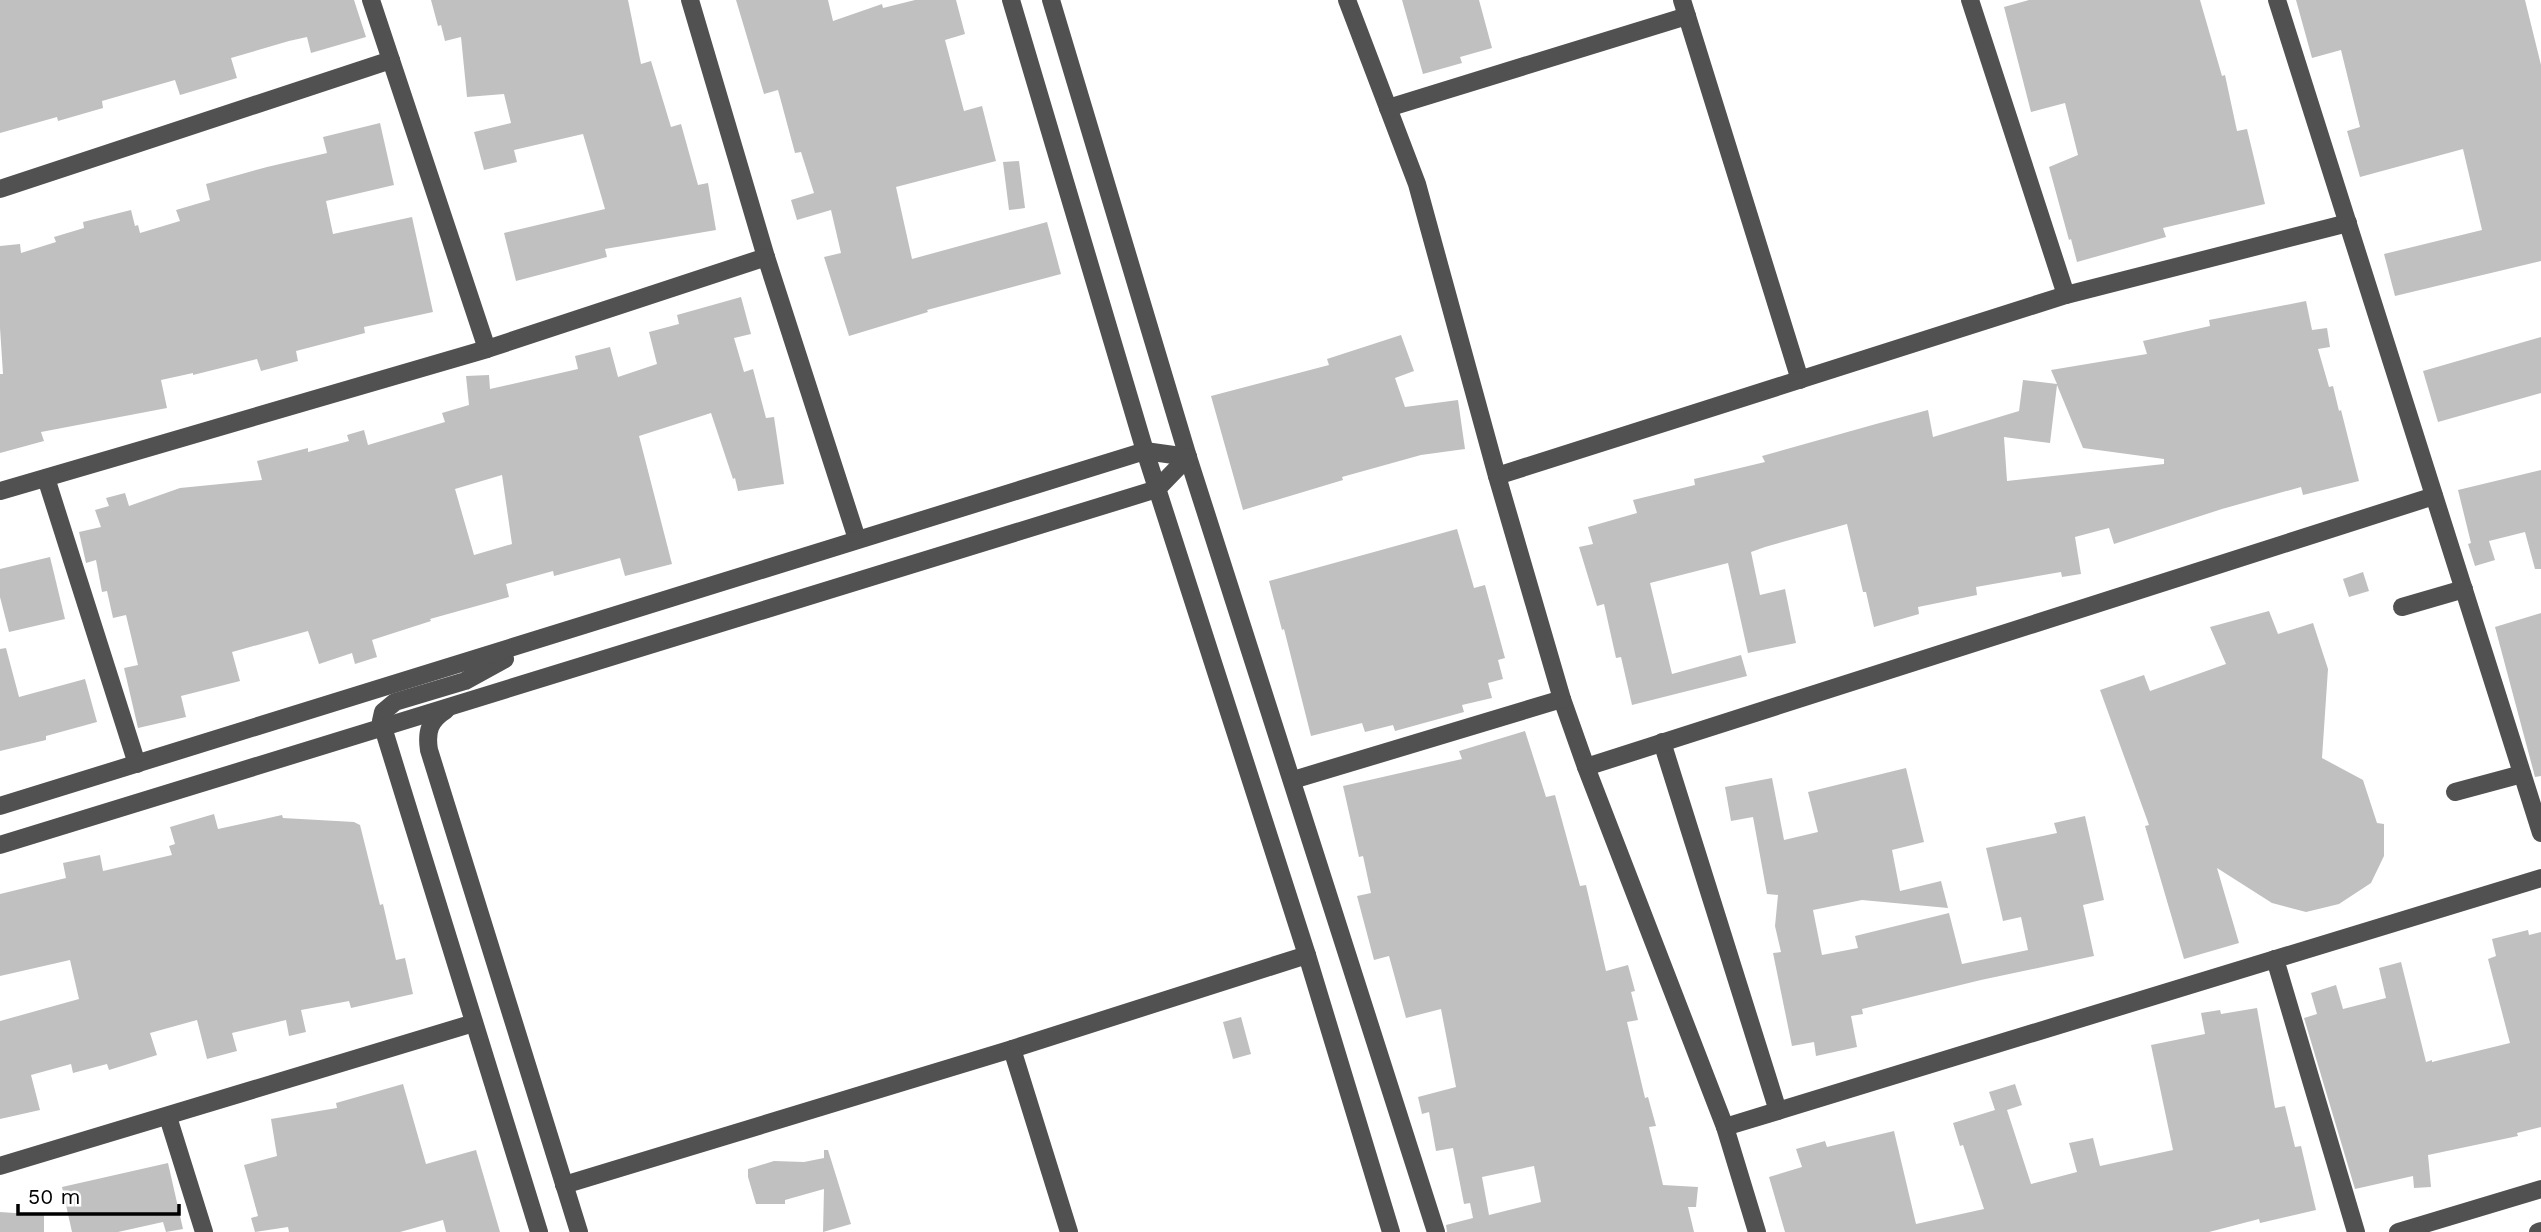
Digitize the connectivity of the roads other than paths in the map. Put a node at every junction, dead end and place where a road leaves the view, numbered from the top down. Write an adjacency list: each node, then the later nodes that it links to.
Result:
1 (371, 0): 9 (street)
2 (690, 0): 13 (street)
3 (1011, 0): 17 (street)
4 (1051, 0): 18 (street)
5 (1347, 0): 10 (street)
6 (1970, 0): 14 (street)
7 (2277, 0): 12 (street)
8 (1684, 8): 10 (street); 16 (street)
9 (391, 60): 11 (street); 15 (street)
10 (1388, 108): 19 (street)
11 (0, 189)
12 (2348, 223): 14 (street); 23 (street)
13 (766, 257): 15 (street); 24 (street)
14 (2066, 295): 16 (street)
15 (487, 349): 20 (street)
16 (1800, 380): 19 (street)
17 (1145, 451): 18 (street); 21 (street); 24 (street)
18 (1188, 457): 21 (street); 35 (street)
19 (1497, 476): 28 (street)
20 (46, 478): 22 (street); 32 (street)
21 (1157, 489): 29 (street); 41 (street)
22 (0, 491)
23 (2434, 496): 25 (street); 31 (street)
24 (857, 539): 27 (street)
25 (2464, 589): 26 (street); 34 (street)
26 (2402, 607)
27 (542, 639): 30 (street); 32 (street)
28 (1562, 699): 33 (street); 35 (street)
29 (450, 707): 30 (street); 49 (street)
30 (382, 728): 39 (street); 43 (street)
31 (1662, 742): 33 (street); 45 (street)
32 (137, 764): 37 (street)
33 (1586, 767): 47 (street)
34 (2522, 774): 36 (street); 38 (street)
35 (1293, 780): 56 (street)
36 (2455, 792)
37 (0, 806)
38 (2541, 833)
39 (0, 845)
40 (2541, 878): 42 (street)
41 (1307, 955): 44 (street); 55 (street)
42 (2275, 959): 45 (street); 58 (street)
43 (474, 1023): 46 (street); 52 (street)
44 (1012, 1049): 49 (street); 54 (street)
45 (1778, 1111): 47 (street)
46 (168, 1117): 48 (street); 51 (street)
47 (1725, 1127): 57 (street)
48 (0, 1166)
49 (565, 1185): 53 (street)
50 (2541, 1189): 59 (street)
51 (204, 1232)
52 (539, 1232)
53 (579, 1232)
54 (1069, 1232)
55 (1391, 1232)
56 (1436, 1232)
57 (1757, 1232)
58 (2356, 1232)
59 (2398, 1232)

